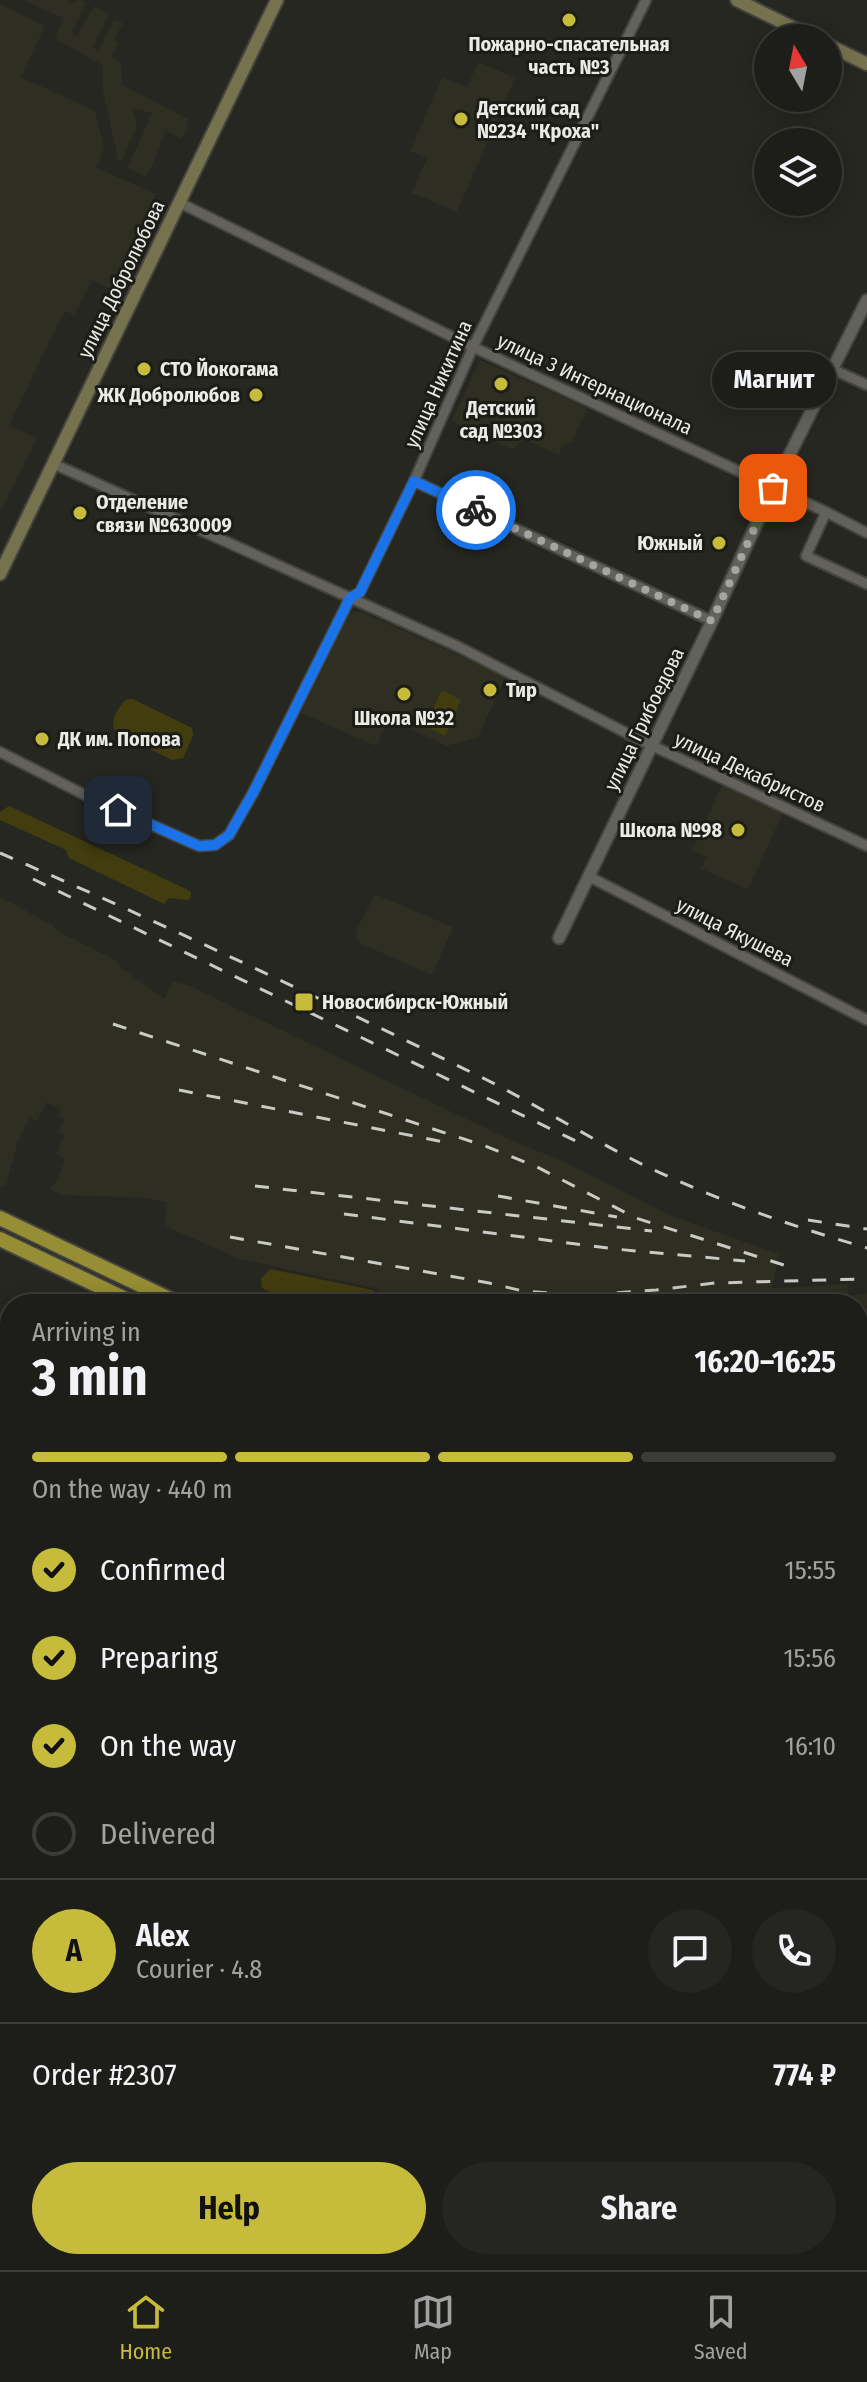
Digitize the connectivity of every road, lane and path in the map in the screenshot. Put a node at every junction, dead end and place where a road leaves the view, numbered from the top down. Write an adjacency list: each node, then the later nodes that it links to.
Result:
1 (277, 0): 7 (main road, улица Добролюбова)
2 (646, 0): 9 (street, улица Никитина)
3 (737, 0): 4 (main road)
4 (786, 24)
5 (842, 52): 6 (main road)
6 (867, 64)
7 (180, 203): 9 (street, улица 3 Интернационала); 12 (main road, улица Добролюбова)
8 (867, 300): 10 (street, улица Грибоедова)
9 (473, 347): 13 (street, улица Никитина); 14 (street, улица 3 Интернационала)
10 (834, 370): 11 (street); 14 (street, улица Грибоедова)
11 (867, 385)
12 (54, 464): 17 (main road, улица Добролюбова); 19 (street, улица Декабристов)
13 (414, 481): 19 (street, улица Никитина); 20 (street)
14 (773, 488): 15 (street, улица 3 Интернационала); 20 (street, улица Грибоедова)
15 (826, 512): 16 (street, улица 3 Интернационала); 18 (street)
16 (867, 533)
17 (0, 574)
18 (867, 584)
19 (350, 598): 21 (street, улица Декабристов); 22 (street, улица Никитина)
20 (712, 621): 21 (street, улица Грибоедова)
21 (652, 746): 23 (street, улица Декабристов); 24 (street, улица Грибоедова)
22 (0, 752)
23 (867, 846)
24 (588, 876): 25 (street, улица Грибоедова); 26 (street, улица Якушева)
25 (559, 938)
26 (867, 1020)
27 (0, 1218): 30 (highway)
28 (0, 1239): 29 (highway)
29 (115, 1294)
30 (159, 1294)

